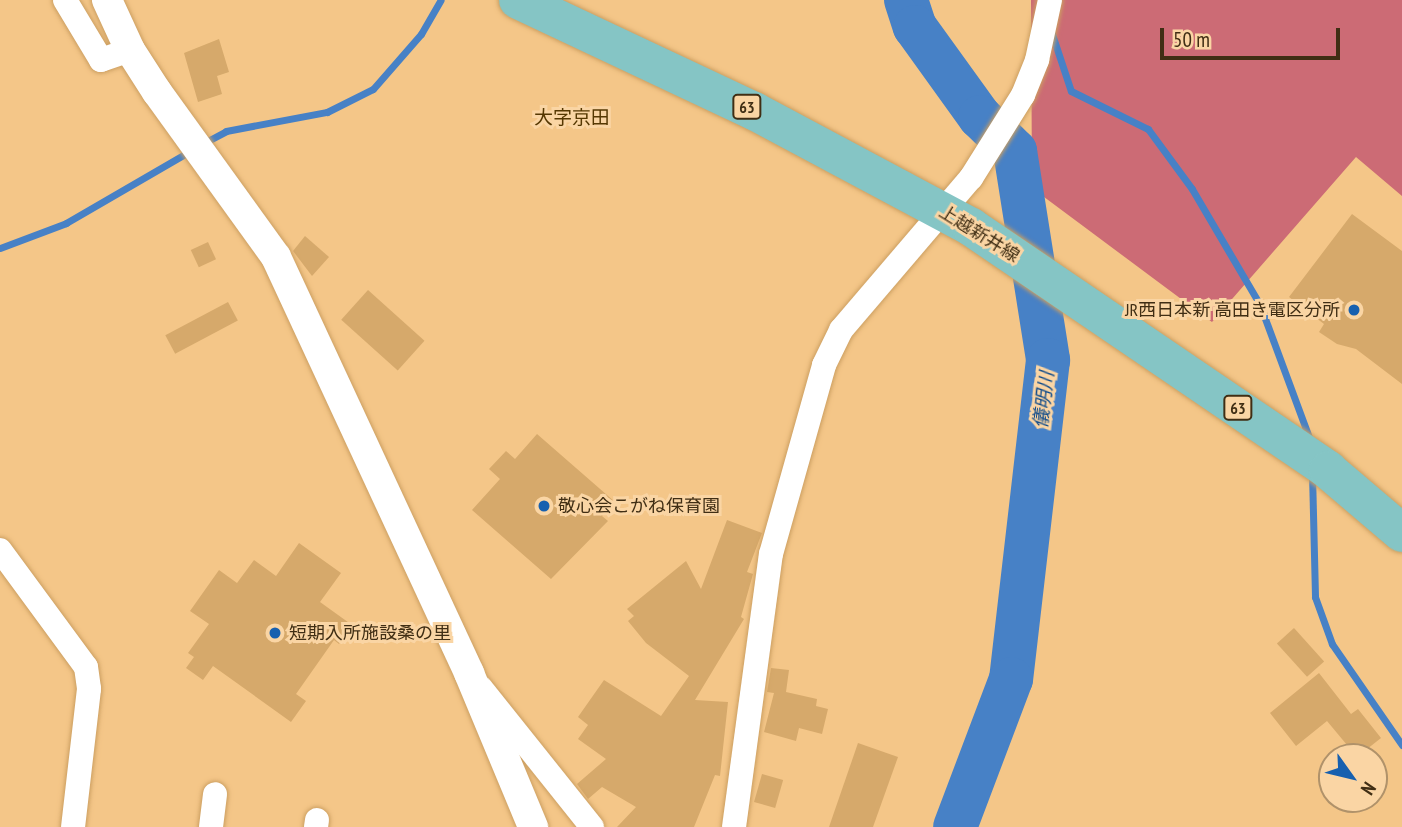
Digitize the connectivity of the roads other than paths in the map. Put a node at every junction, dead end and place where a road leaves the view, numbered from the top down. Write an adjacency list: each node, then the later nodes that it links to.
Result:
1 (65, 0): 5 (street)
2 (107, 0): 5 (street)
3 (518, 0): 6 (main road, 上越新井線 / 63)
4 (1050, 0): 6 (street)
5 (130, 50): 9 (street)
6 (958, 220): 7 (main road, 上越新井線 / 63); 15 (street)
7 (1402, 533)
8 (0, 550): 11 (street)
9 (469, 673): 13 (street); 14 (street)
10 (215, 794): 12 (street)
11 (73, 827)
12 (211, 827)
13 (533, 827)
14 (592, 827)
15 (734, 827)

